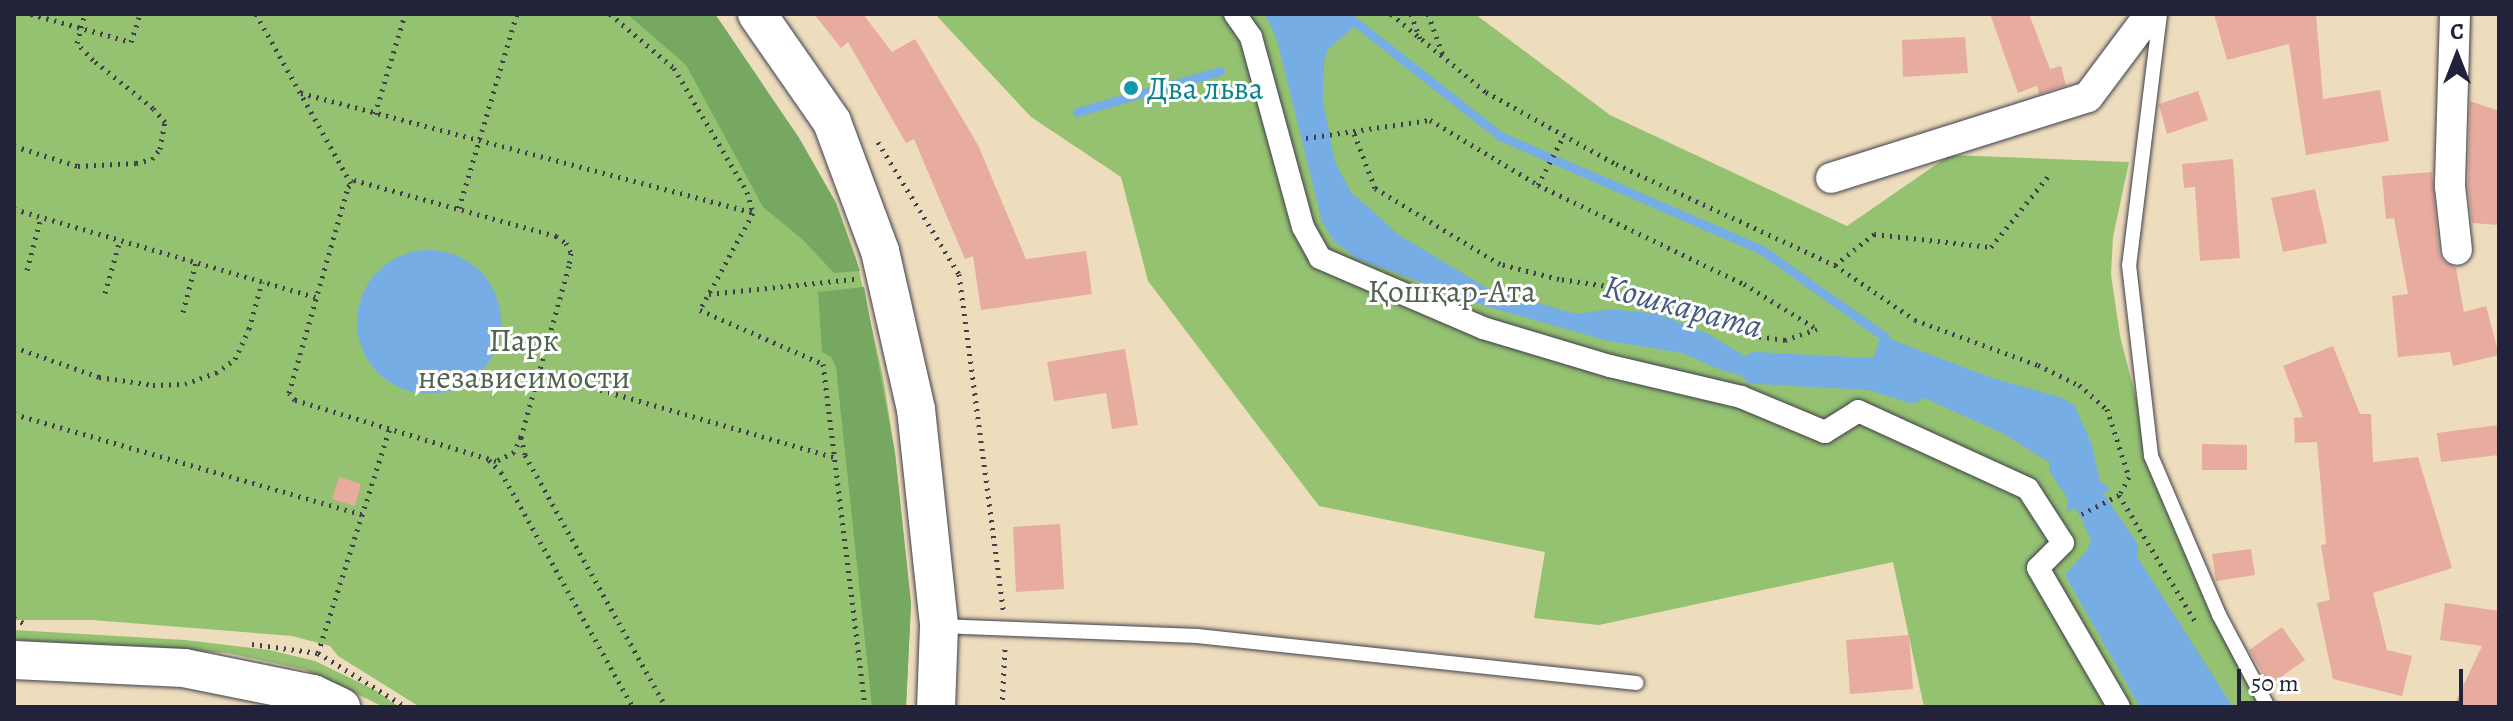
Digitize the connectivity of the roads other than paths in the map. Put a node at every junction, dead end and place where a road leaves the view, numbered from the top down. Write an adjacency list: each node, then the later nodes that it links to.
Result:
1 (757, 14): 8 (street)
2 (1235, 14): 13 (street)
3 (2150, 14): 6 (street)
4 (2160, 14): 14 (lane)
5 (2455, 14): 7 (street)
6 (1831, 178)
7 (2457, 250)
8 (939, 626): 10 (lane); 12 (street)
9 (14, 660): 11 (street)
10 (1636, 683)
11 (341, 707)
12 (936, 707)
13 (2119, 707)
14 (2268, 707)

